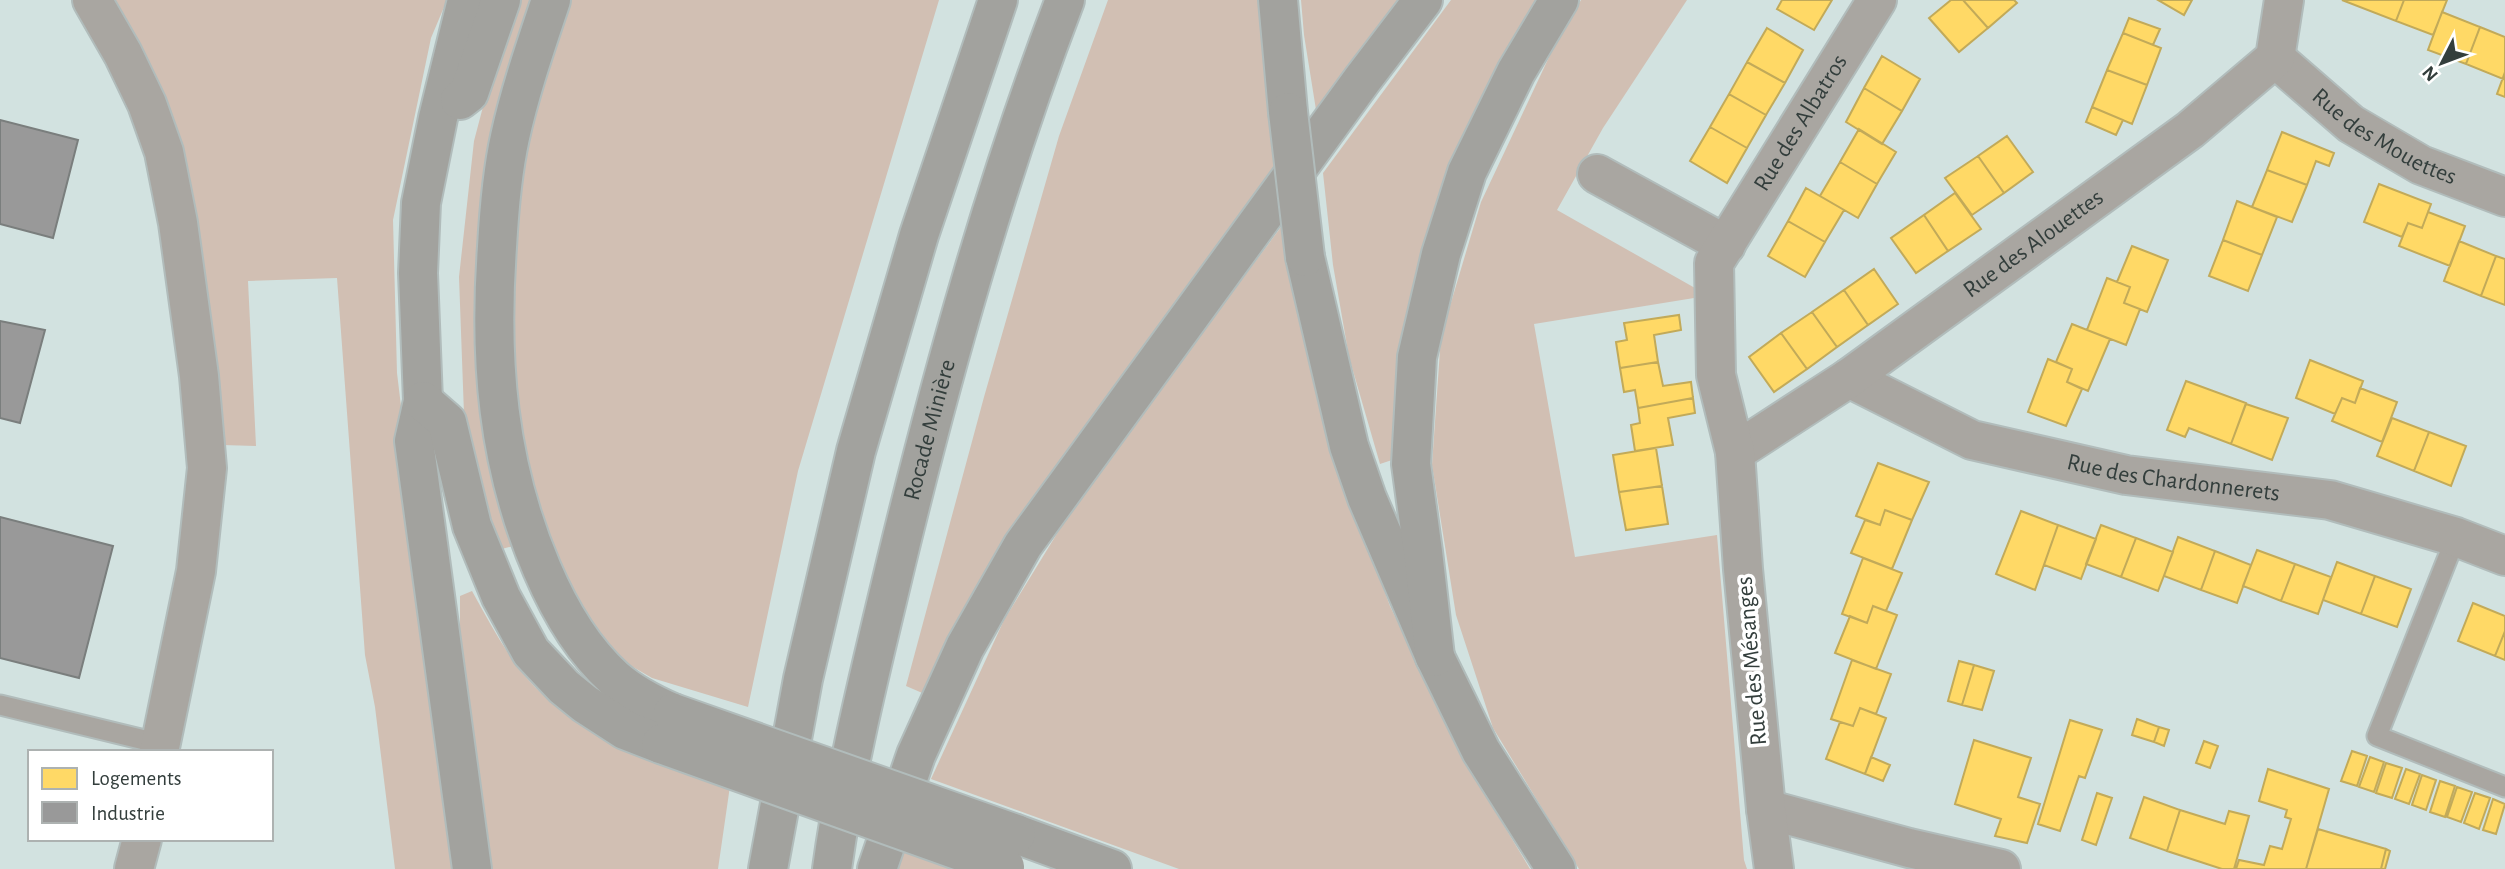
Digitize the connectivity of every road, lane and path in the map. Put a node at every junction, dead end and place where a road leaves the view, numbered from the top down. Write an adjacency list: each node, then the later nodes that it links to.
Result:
1 (92, 0): 27 (street)
2 (467, 0): 15 (highway)
3 (501, 0): 15 (highway)
4 (551, 0): 26 (highway)
5 (969, 0): 13 (highway)
6 (998, 0): 13 (highway)
7 (1065, 0): 35 (highway, Rocade Minière)
8 (1279, 0): 24 (highway, bridge)
9 (1423, 0): 36 (highway)
10 (1559, 0): 24 (highway)
11 (1877, 0): 18 (street, Rue des Albatros)
12 (2284, 0): 14 (street)
13 (977, 58): 34 (highway)
14 (2275, 58): 17 (street, Rue des Mouettes); 19 (street, Rue des Alouettes)
15 (438, 118): 20 (highway)
16 (1597, 174): 18 (street)
17 (2505, 197)
18 (1726, 246): 21 (street, Rue des Albatros)
19 (1849, 378): 21 (street, Rue des Alouettes); 22 (street, Rue des Chardonnerets)
20 (423, 401): 26 (highway); 33 (highway)
21 (1735, 452): 29 (street, Rue des Mésanges)
22 (2456, 537): 23 (street, Rue des Chardonnerets); 28 (lane)
23 (2505, 556)
24 (1435, 657): 38 (highway)
25 (0, 705): 27 (lane)
26 (667, 729): 31 (highway, bridge)
27 (160, 748)
28 (2505, 787)
29 (1766, 809): 39 (street, Rue des Mésanges); 40 (street)
30 (141, 841): 32 (street)
31 (1010, 857): 37 (highway)
32 (134, 869)
33 (472, 869)
34 (768, 869)
35 (832, 869)
36 (877, 869)
37 (1112, 869)
38 (1556, 869)
39 (1774, 869)
40 (2001, 869)

